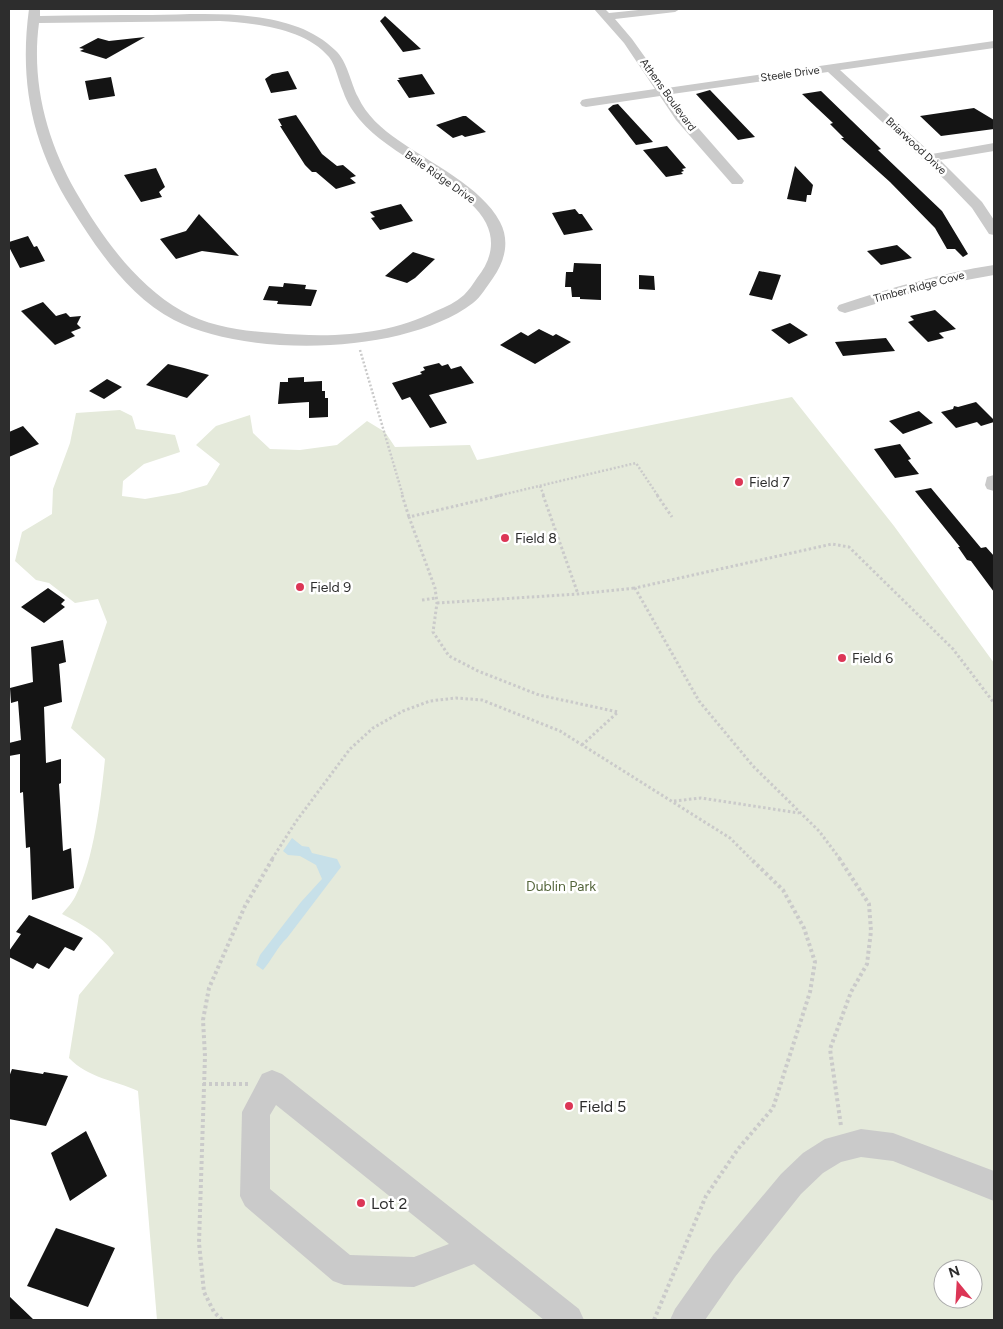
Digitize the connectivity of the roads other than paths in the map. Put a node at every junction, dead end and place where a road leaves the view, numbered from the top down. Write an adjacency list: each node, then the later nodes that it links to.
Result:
1 (676, 9): 2 (street)
2 (603, 13): 6 (street, Athens Boulevard)
3 (34, 15): 3 (street, Belle Ridge Drive)
4 (994, 44): 5 (street, Steele Drive)
5 (831, 68): 6 (street, Steele Drive); 9 (street, Briarwood Drive)
6 (664, 92): 7 (street, Steele Drive); 10 (street, Athens Boulevard)
7 (586, 103)
8 (994, 147): 9 (street)
9 (930, 158): 11 (street, Briarwood Drive)
10 (737, 181)
11 (994, 231)
12 (994, 270): 13 (street, Timber Ridge Cove)
13 (844, 308)
14 (994, 481): 15 (street)
15 (994, 485)
16 (994, 1186): 19 (street)
17 (478, 1248): 17 (street); 18 (street)
18 (568, 1320)
19 (686, 1320)

